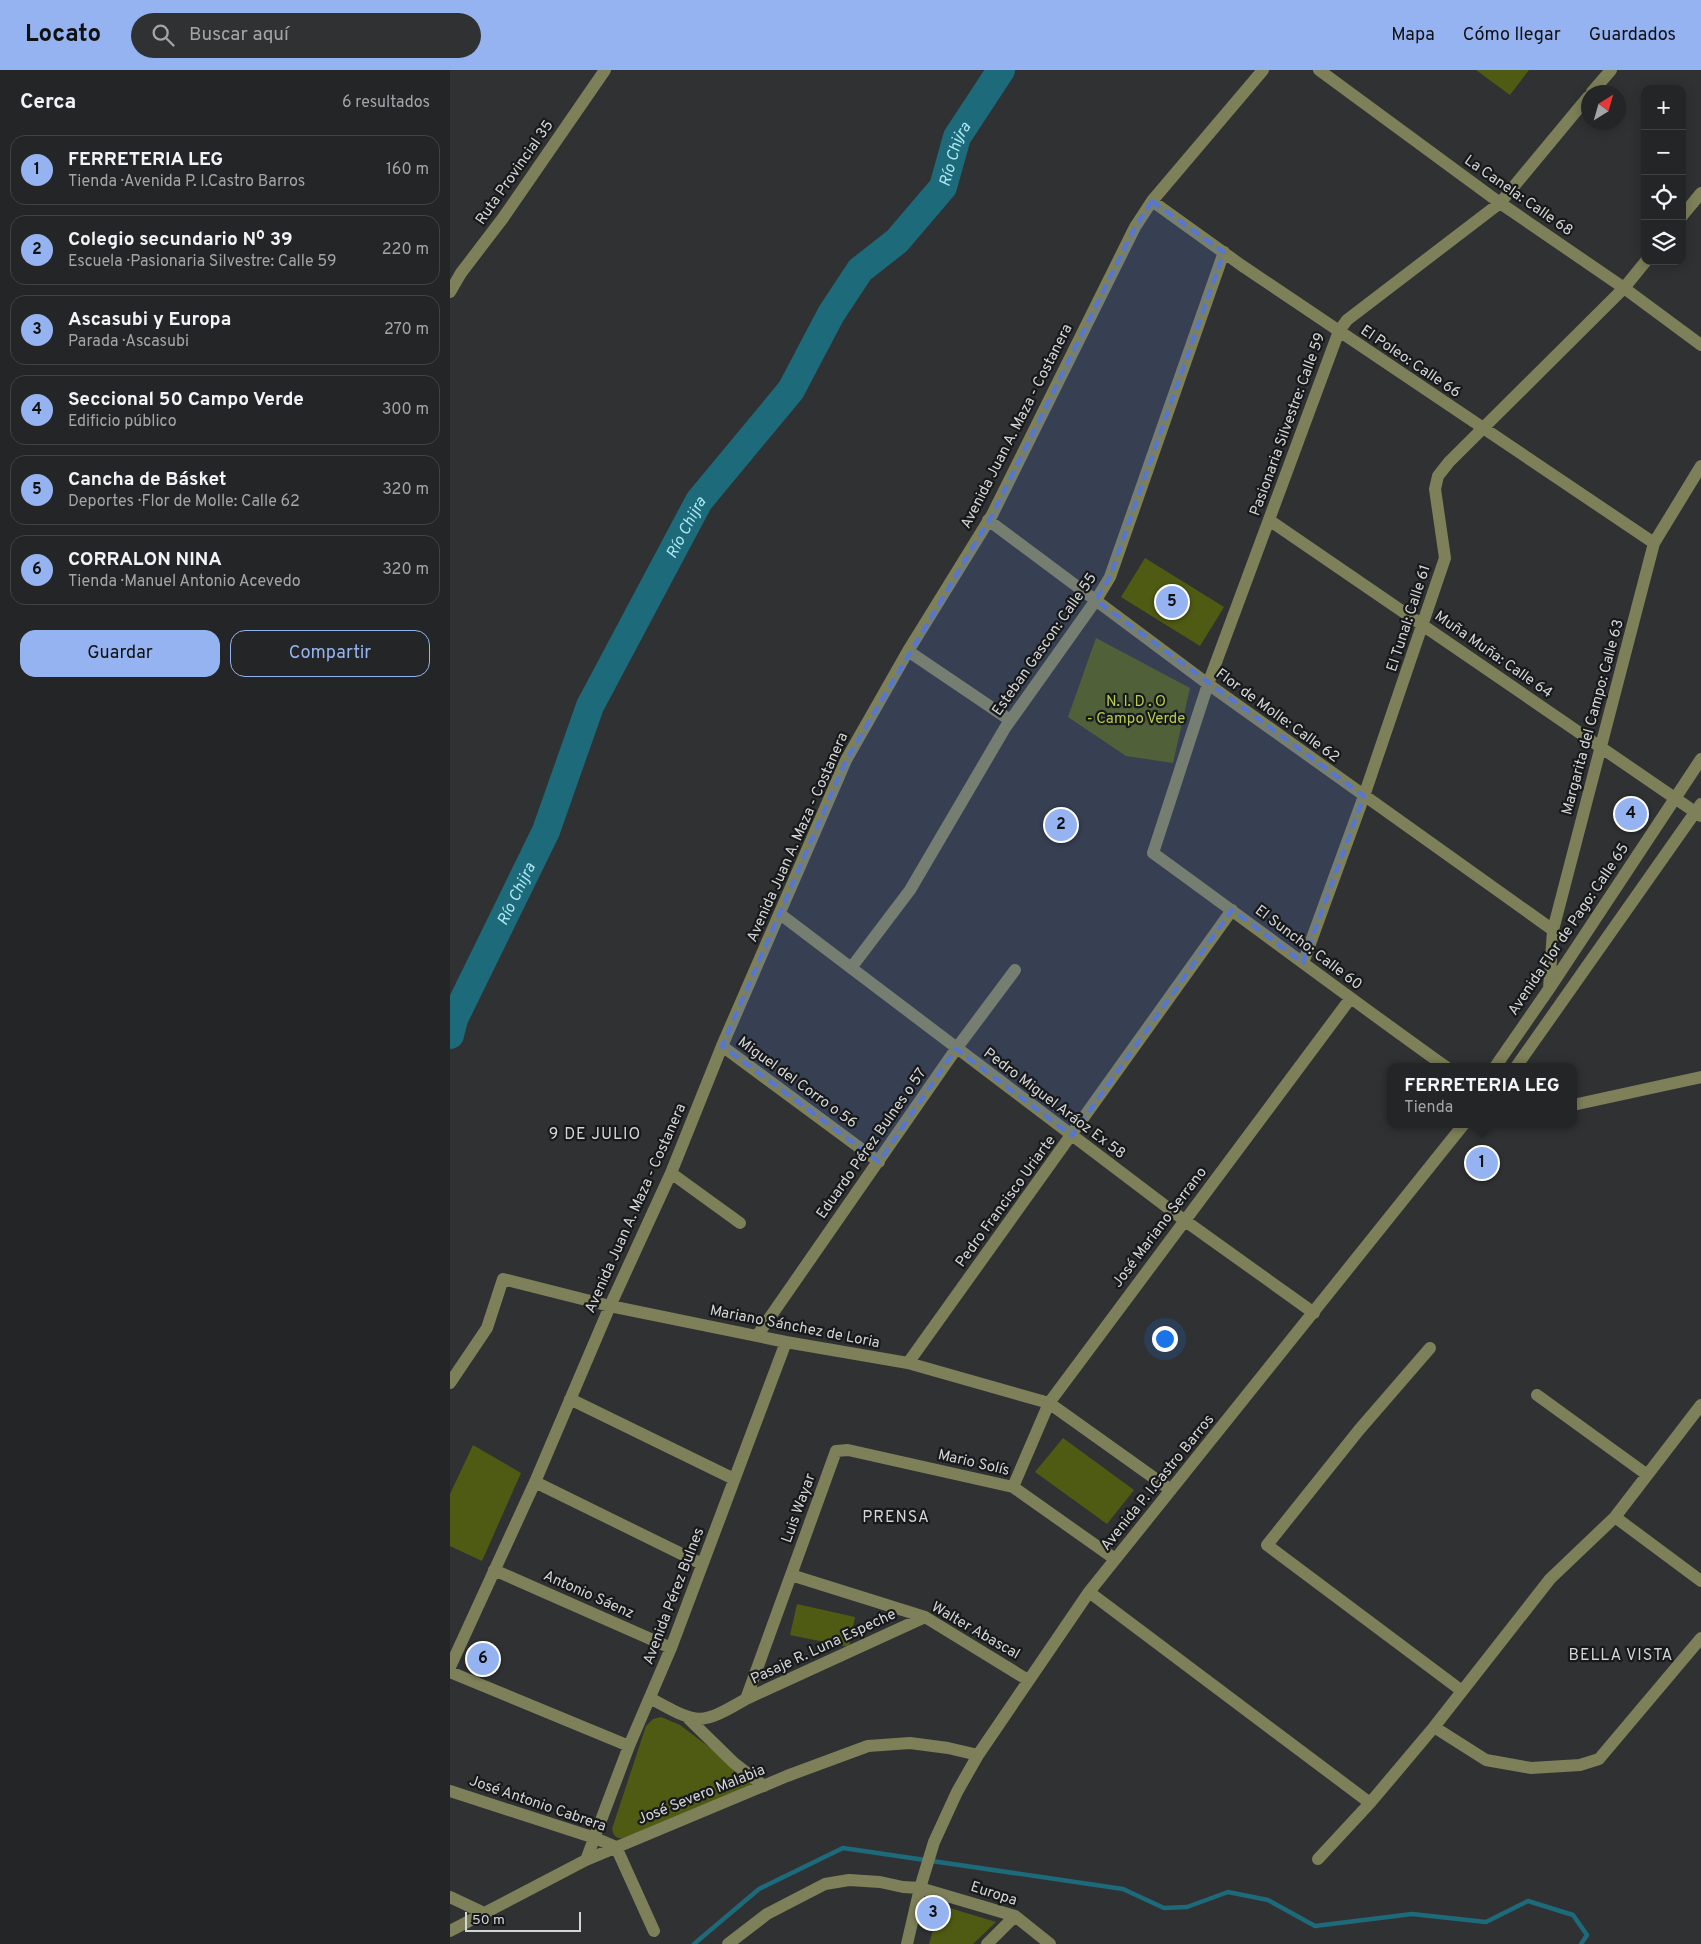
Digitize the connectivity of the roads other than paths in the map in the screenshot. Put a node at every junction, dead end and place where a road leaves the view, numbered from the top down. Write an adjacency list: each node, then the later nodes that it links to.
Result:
1 (605, 70): 14 (street, Ruta Provincial 35)
2 (1264, 70): 8 (street, Avenida Juan A. Maza - Costanera)
3 (1319, 70): 9 (street, La Canela: Calle 68)
4 (1611, 70): 5 (street)
5 (1598, 85)
6 (1581, 105): 9 (street, Pasionaria Silvestre: Calle 59)
7 (1701, 193): 10 (street)
8 (1152, 202): 11 (street, El Poleo: Calle 66); 19 (street, Avenida Juan A. Maza - Costanera)
9 (1500, 203): 13 (street, La Canela: Calle 68); 15 (street, Pasionaria Silvestre: Calle 59)
10 (1686, 211)
11 (1224, 252): 15 (street, El Poleo: Calle 66); 22 (street, Esteban Gascon: Calle 55)
12 (1643, 265): 13 (street, El Tunal: Calle 61)
13 (1624, 288): 16 (street, La Canela: Calle 68); 17 (street, El Tunal: Calle 61)
14 (450, 292)
15 (1339, 331): 17 (street, El Poleo: Calle 66); 20 (street, Pasionaria Silvestre: Calle 59)
16 (1701, 345)
17 (1483, 429): 21 (street, El Poleo: Calle 66); 23 (street, El Tunal: Calle 61)
18 (1701, 466): 21 (street, Margarita del Campo: Calle 63)
19 (988, 520): 22 (street, Flor de Molle: Calle 62); 24 (street, Avenida Juan A. Maza - Costanera)
20 (1269, 520): 23 (street, Muña Muña: Calle 64); 25 (street, Pasionaria Silvestre: Calle 59)
21 (1654, 543): 27 (street, Margarita del Campo: Calle 63)
22 (1096, 600): 25 (street, Flor de Molle: Calle 62); 26 (street, Esteban Gascon: Calle 55)
23 (1423, 625): 27 (street, Muña Muña: Calle 64); 29 (street, El Tunal: Calle 61)
24 (908, 652): 26 (street); 34 (street, Avenida Juan A. Maza - Costanera)
25 (1208, 684): 29 (street, Flor de Molle: Calle 62); 32 (street, Pasionaria Silvestre: Calle 59)
26 (1010, 720): 37 (street, Esteban Gascon: Calle 55)
27 (1601, 748): 30 (street, Muña Muña: Calle 64); 35 (street, Margarita del Campo: Calle 63)
28 (1701, 759): 30 (street, Avenida Flor de Pago: Calle 65)
29 (1364, 796): 35 (street, Flor de Molle: Calle 62); 36 (street, El Tunal: Calle 61)
30 (1674, 797): 31 (street, Muña Muña: Calle 64); 39 (street, Avenida Flor de Pago: Calle 65)
31 (1699, 811): 45 (street)
32 (1153, 853): 33 (street, El Suncho: Calle 60)
33 (1232, 910): 36 (street, El Suncho: Calle 60); 49 (street, Pedro Francisco Uriarte)
34 (780, 914): 37 (street, Pedro Miguel Aráoz Ex 58); 41 (street, Avenida Juan A. Maza - Costanera)
35 (1553, 930): 39 (street, Margarita del Campo: Calle 63)
36 (1303, 963): 40 (street, El Suncho: Calle 60)
37 (851, 968): 42 (street, Pedro Miguel Aráoz Ex 58)
38 (1015, 970): 42 (street, Eduardo Pérez Bulnes o 57)
39 (1549, 989): 44 (street, Avenida Flor de Pago: Calle 65)
40 (1350, 999): 43 (street, El Suncho: Calle 60); 52 (street, José Mariano Serrano)
41 (722, 1046): 50 (street, Miguel del Corro o 56); 51 (street, Avenida Juan A. Maza - Costanera)
42 (956, 1049): 49 (street, Pedro Miguel Aráoz Ex 58); 50 (street, Eduardo Pérez Bulnes o 57)
43 (1440, 1063)
44 (1498, 1063)
45 (1519, 1063)
46 (1701, 1077): 47 (street)
47 (1577, 1104)
48 (1461, 1128): 55 (street, Avenida P. I.Castro Barros)
49 (1072, 1136): 52 (street, Pedro Miguel Aráoz Ex 58); 59 (street, Pedro Francisco Uriarte)
50 (879, 1162): 56 (street, Eduardo Pérez Bulnes o 57)
51 (671, 1173): 53 (street); 54 (street, Avenida Juan A. Maza - Costanera)
52 (1184, 1220): 55 (street, Pedro Miguel Aráoz Ex 58); 63 (street, José Mariano Serrano)
53 (740, 1223)
54 (610, 1306): 56 (street, Mariano Sánchez de Loria); 60 (street, Mariano Sánchez de Loria); 62 (street, Avenida Juan A. Maza - Costanera)
55 (1314, 1312): 70 (street, Avenida P. I.Castro Barros)
56 (757, 1336): 57 (street, Mariano Sánchez de Loria)
57 (786, 1342): 59 (street, Mariano Sánchez de Loria); 67 (street, Avenida Pérez Bulnes)
58 (1430, 1348): 84 (street)
59 (908, 1363): 63 (street, Mariano Sánchez de Loria)
60 (450, 1383)
61 (1537, 1395): 66 (street)
62 (570, 1399): 67 (street); 68 (street, Avenida Juan A. Maza - Costanera)
63 (1049, 1403): 69 (street, José Mariano Serrano); 70 (street, Mariano Sánchez de Loria)
64 (1701, 1405): 66 (street)
65 (836, 1451): 69 (street, Mario Solís); 75 (street, Luis Wayar)
66 (1646, 1474): 71 (street)
67 (734, 1478): 73 (street, Avenida Pérez Bulnes)
68 (535, 1482): 73 (street); 74 (street, Avenida Juan A. Maza - Costanera)
69 (1013, 1486): 72 (street, Mario Solís)
70 (1171, 1490): 72 (street, Avenida P. I.Castro Barros)
71 (1615, 1517): 76 (street); 84 (street)
72 (1115, 1559): 77 (street, Avenida P. I.Castro Barros)
73 (702, 1564): 80 (street, Avenida Pérez Bulnes)
74 (494, 1570): 80 (street, Antonio Sáenz); 81 (street, Avenida Juan A. Maza - Costanera)
75 (791, 1575): 78 (street, Walter Abascal); 86 (street, Pasaje R. Luna Espeche)
76 (1701, 1580)
77 (1089, 1592): 83 (street, Avenida P. I.Castro Barros); 93 (street)
78 (925, 1617): 83 (street, Walter Abascal); 86 (street, Pasaje R. Luna Espeche)
79 (1701, 1638): 88 (street)
80 (671, 1648): 85 (street, Avenida Pérez Bulnes)
81 (450, 1667)
82 (450, 1672): 89 (street)
83 (1028, 1680): 90 (street, Avenida P. I.Castro Barros)
84 (1462, 1690): 88 (street)
85 (650, 1698): 87 (street); 89 (street, Avenida Pérez Bulnes)
86 (746, 1699): 87 (street)
87 (688, 1718): 91 (street)
88 (1434, 1727): 93 (street)
89 (629, 1746): 94 (street, Avenida Pérez Bulnes)
90 (978, 1755): 91 (street, José Severo Malabia); 98 (street, Avenida P. I.Castro Barros)
91 (764, 1786): 95 (street, José Severo Malabia)
92 (450, 1790): 94 (street, José Antonio Cabrera)
93 (1370, 1803): 96 (street)
94 (595, 1838): 95 (street, José Antonio Cabrera); 97 (street, Avenida Pérez Bulnes)
95 (616, 1847): 97 (street, José Severo Malabia); 103 (street)
96 (1318, 1859)
97 (586, 1860): 100 (street, José Severo Malabia)
98 (920, 1888): 101 (street, Europa); 104 (street, Europa); 105 (street, Avenida P. I.Castro Barros)
99 (450, 1897): 100 (street)
100 (484, 1913): 102 (street, José Severo Malabia)
101 (1015, 1916): 106 (street); 107 (street, Europa)
102 (450, 1930)
103 (654, 1931)
104 (728, 1944)
105 (907, 1944)
106 (987, 1944)
107 (1050, 1944)

